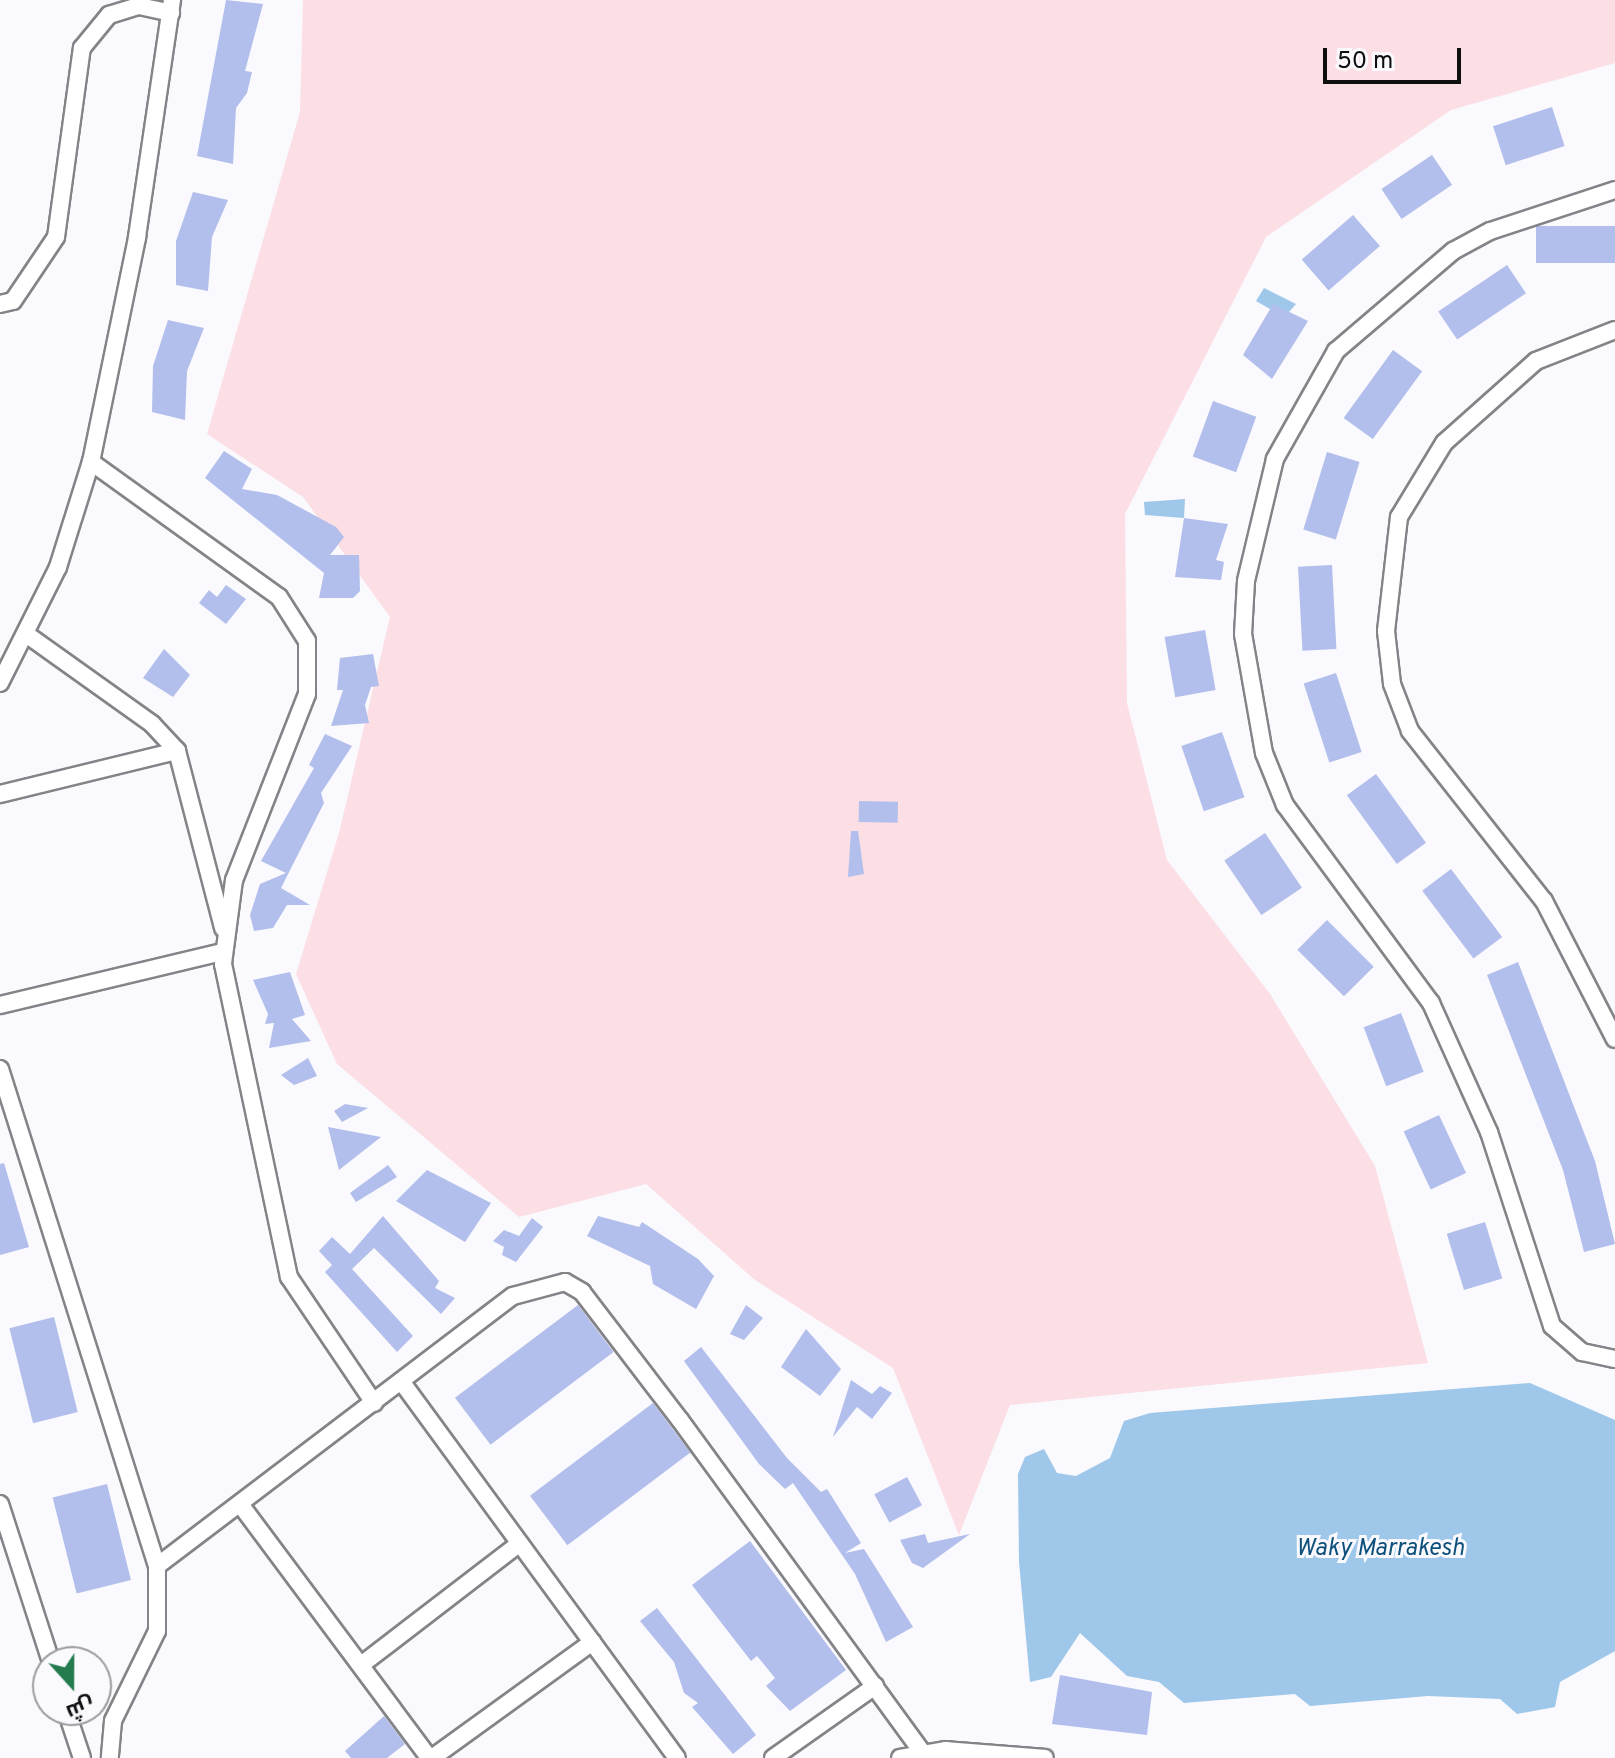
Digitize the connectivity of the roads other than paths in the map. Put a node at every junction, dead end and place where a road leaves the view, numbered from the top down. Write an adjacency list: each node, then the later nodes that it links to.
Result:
1 (171, 6): 3 (street); 5 (street)
2 (1615, 190): 14 (street)
3 (7, 302)
4 (1615, 330): 12 (street)
5 (91, 462): 6 (street); 10 (street)
6 (26, 634): 7 (street); 8 (street)
7 (0, 683)
8 (177, 751): 9 (street); 10 (street)
9 (0, 794)
10 (224, 944): 11 (street); 16 (street)
11 (0, 1005)
12 (1615, 1039)
13 (0, 1069): 20 (street)
14 (1615, 1359)
15 (401, 1381): 16 (street); 19 (street); 24 (street)
16 (374, 1403): 18 (street)
17 (0, 1504): 22 (street)
18 (240, 1504): 20 (street); 23 (street)
19 (520, 1543): 21 (street); 23 (street)
20 (157, 1566): 28 (street)
21 (592, 1642): 29 (street); 30 (street)
22 (46, 1646)
23 (361, 1665): 29 (street)
24 (875, 1686): 26 (street); 31 (street)
25 (71, 1726): 27 (street)
26 (921, 1750): 32 (street); 33 (street)
27 (82, 1758)
28 (110, 1758)
29 (431, 1758)
30 (677, 1758)
31 (773, 1758)
32 (900, 1758)
33 (1045, 1758)

